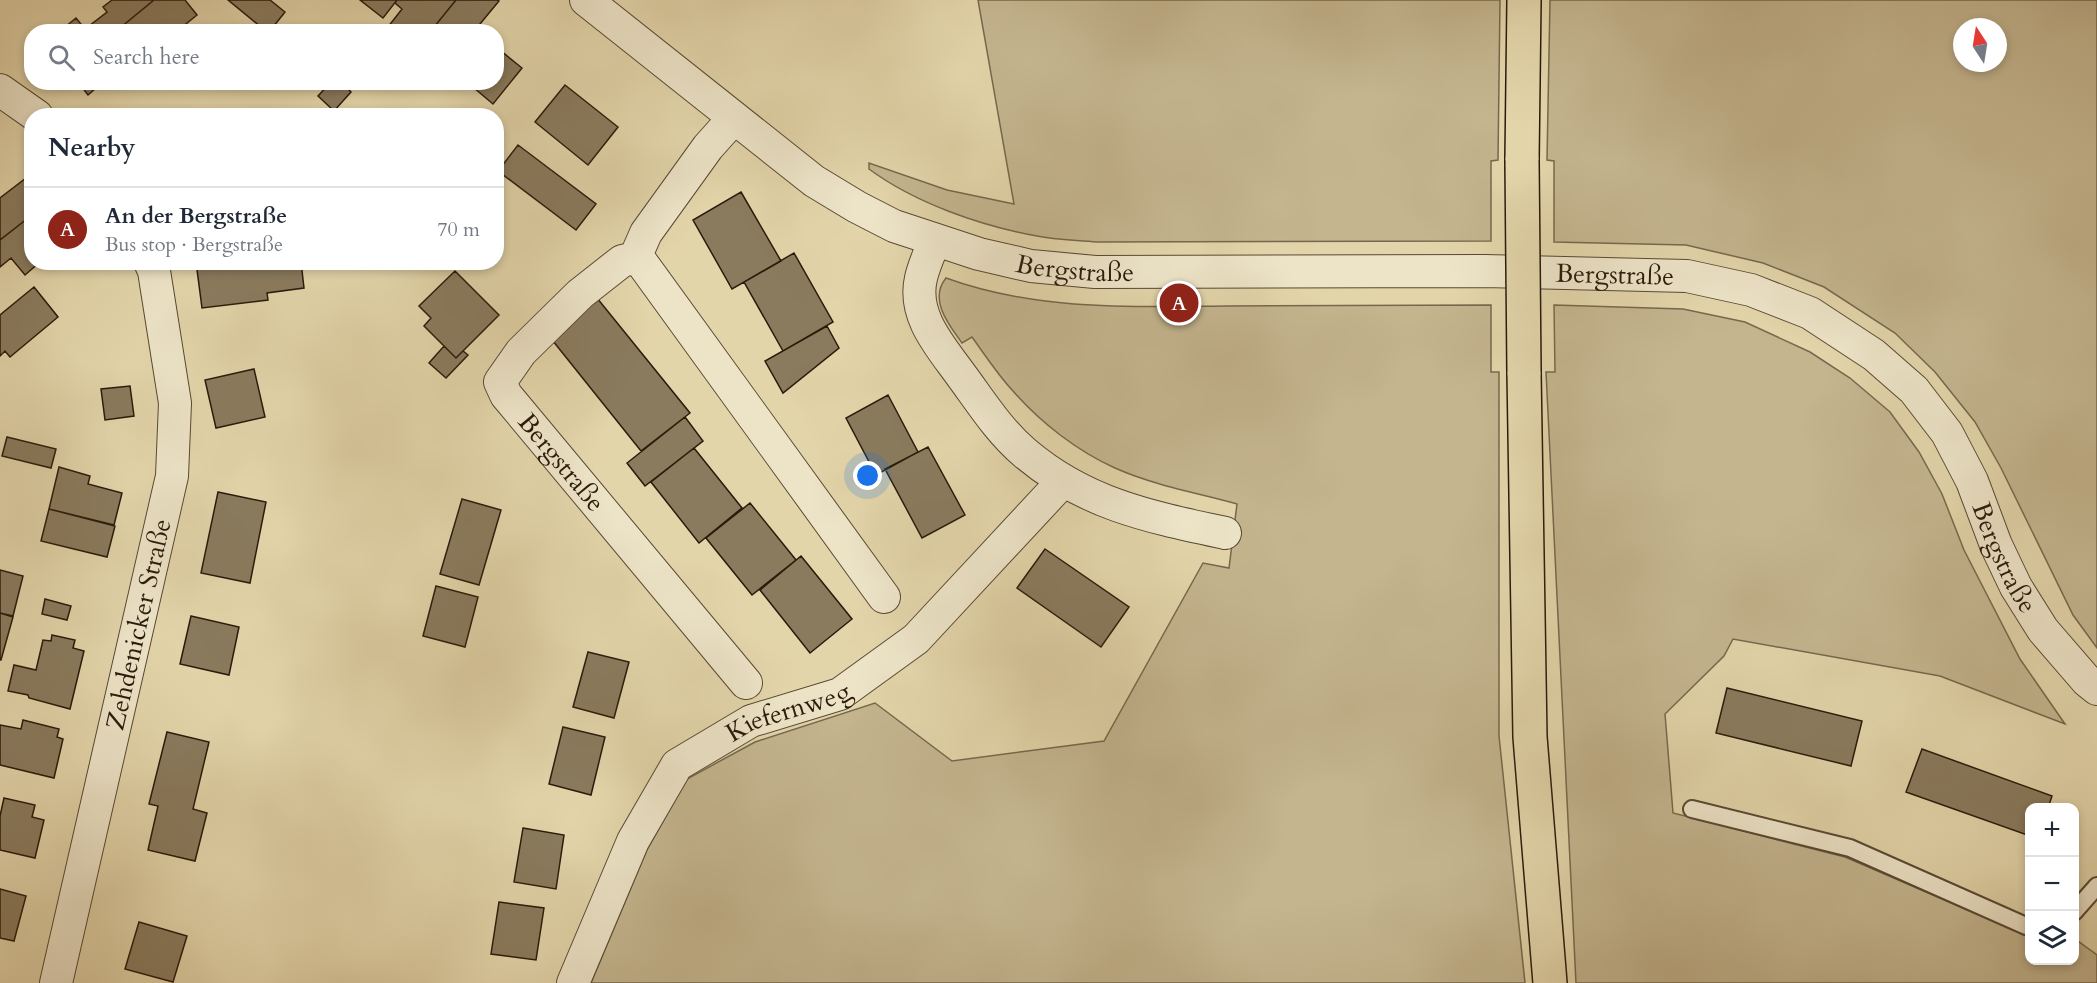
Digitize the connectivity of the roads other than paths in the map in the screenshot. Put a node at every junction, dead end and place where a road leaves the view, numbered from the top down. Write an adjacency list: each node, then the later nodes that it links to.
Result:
1 (586, 0): 5 (street, Bergstraße)
2 (1524, 0): 20 (main road, bridge)
3 (0, 90): 4 (street)
4 (26, 108)
5 (734, 118): 6 (street, Bergstraße); 7 (street)
6 (935, 240): 9 (street); 13 (street, Bergstraße)
7 (635, 258): 11 (street); 12 (street, Bergstraße)
8 (154, 270): 18 (street, Zehdenicker Straße)
9 (1063, 481): 10 (street); 19 (street, Kiefernweg)
10 (1225, 533)
11 (884, 597)
12 (746, 683)
13 (2097, 689)
14 (1692, 809): 17 (lane)
15 (2097, 886): 16 (lane)
16 (2075, 911)
17 (2025, 927)
18 (56, 983)
19 (573, 983)
20 (1550, 983)

